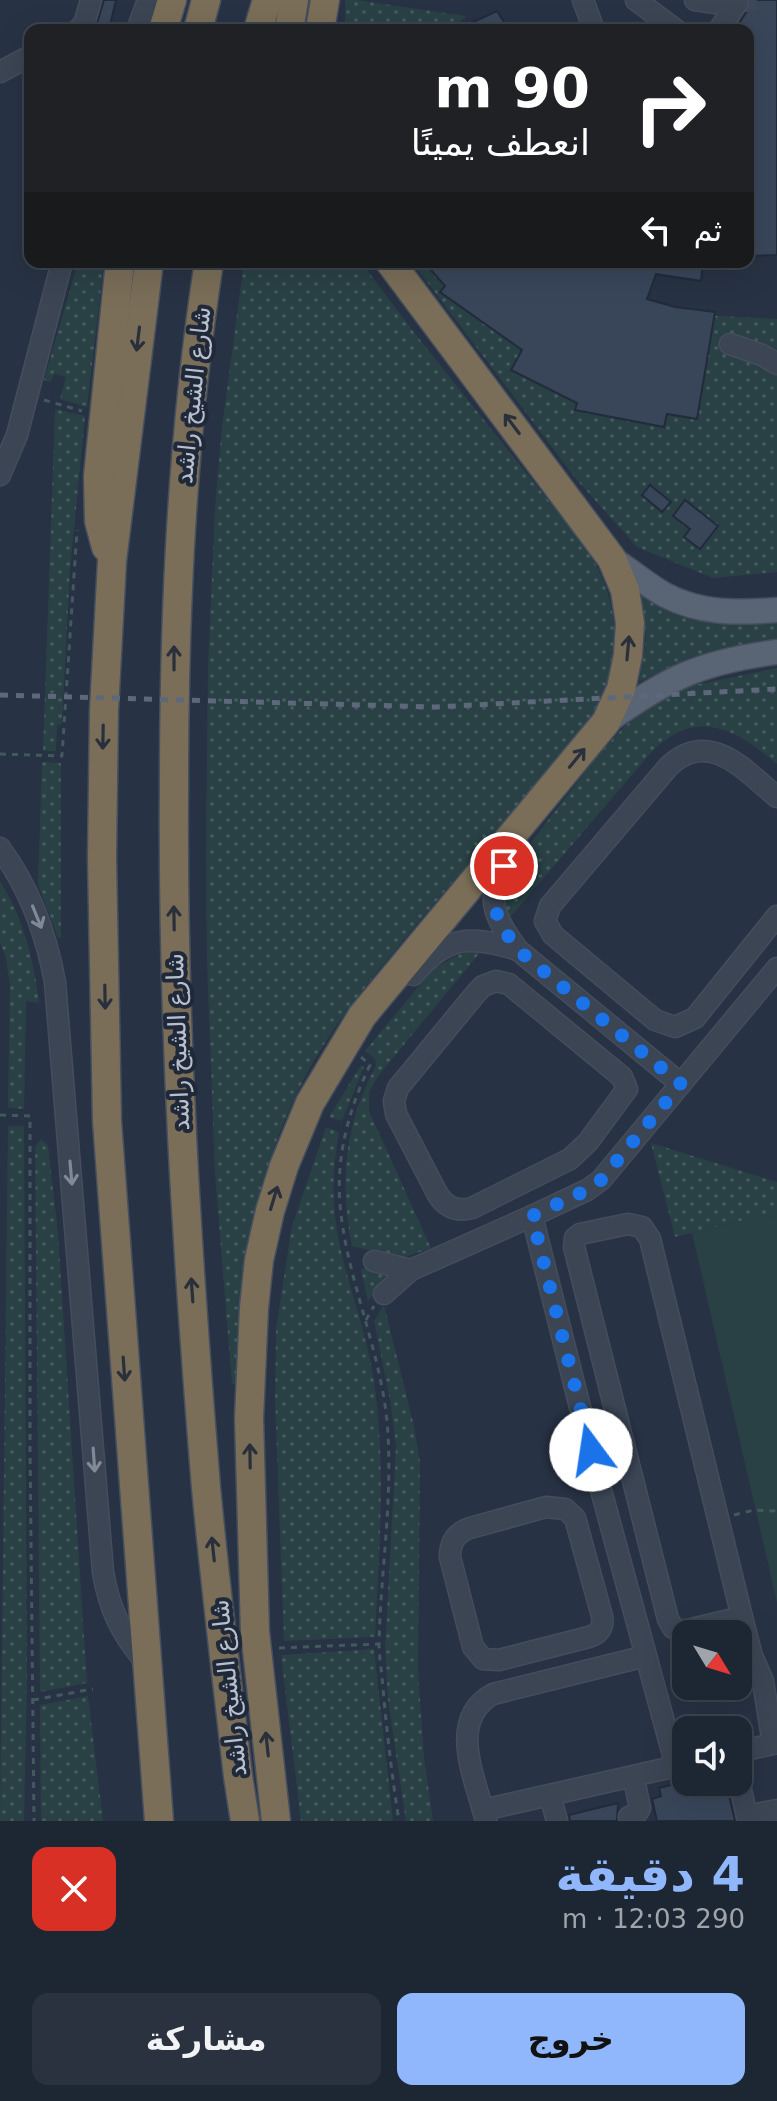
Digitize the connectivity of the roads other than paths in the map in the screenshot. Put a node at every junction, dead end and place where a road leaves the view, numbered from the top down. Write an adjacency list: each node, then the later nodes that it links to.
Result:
1 (91, 0): 11 (street)
2 (148, 0): 12 (street)
3 (172, 0): 13 (highway)
4 (206, 0): 14 (highway)
5 (267, 0): 15 (highway)
6 (294, 0): 16 (highway)
7 (325, 0): 17 (highway)
8 (636, 0): 19 (street)
9 (695, 0): 20 (street)
10 (581, 1): 18 (street)
11 (84, 24)
12 (139, 24)
13 (165, 24)
14 (200, 24)
15 (260, 24)
16 (290, 24)
17 (321, 24)
18 (591, 24)
19 (668, 24)
20 (723, 24)
21 (24, 59): 22 (street)
22 (0, 72)
23 (60, 268): 30 (street)
24 (119, 268): 32 (highway)
25 (148, 268): 32 (highway, one-way to 32)
26 (208, 268): 72 (highway, شارع الشيخ راشد, one-way to 26)
27 (394, 268): 31 (highway, one-way to 27)
28 (730, 344): 29 (street)
29 (777, 364)
30 (0, 475)
31 (612, 559): 33 (main road); 35 (highway, one-way to 31)
32 (112, 561): 56 (highway, one-way to 56)
33 (777, 610)
34 (777, 652): 35 (main road)
35 (606, 722): 36 (highway, one-way to 35)
36 (549, 793): 41 (street); 43 (highway)
37 (777, 797): 40 (street)
38 (0, 848): 56 (street, one-way to 56)
39 (777, 916): 40 (street)
40 (770, 939)
41 (518, 950): 43 (street); 44 (street)
42 (777, 968): 44 (street)
43 (362, 1016): 73 (highway, one-way to 43)
44 (681, 1084): 46 (street)
45 (604, 1123): 45 (street); 46 (street)
46 (632, 1144): 47 (street)
47 (532, 1216): 49 (street); 52 (street)
48 (374, 1261): 49 (street)
49 (411, 1270): 50 (street)
50 (384, 1294)
51 (630, 1472): 52 (street); 53 (street); 53 (street)
52 (598, 1479): 55 (street)
53 (742, 1617): 58 (street)
54 (534, 1651): 54 (street); 57 (street)
55 (646, 1656): 57 (street); 60 (street)
56 (145, 1661): 71 (highway)
57 (542, 1682): 68 (street)
58 (775, 1744): 59 (street)
59 (752, 1749)
60 (672, 1759)
61 (672, 1767): 63 (street)
62 (672, 1768): 64 (street)
63 (584, 1787): 64 (street); 65 (street)
64 (636, 1789): 69 (street)
65 (550, 1795): 68 (street); 74 (street)
66 (742, 1796): 70 (street)
67 (777, 1810): 70 (street)
68 (485, 1815)
69 (629, 1817)
70 (747, 1819)
71 (159, 1821)
72 (245, 1821)
73 (276, 1821)
74 (557, 1821)

